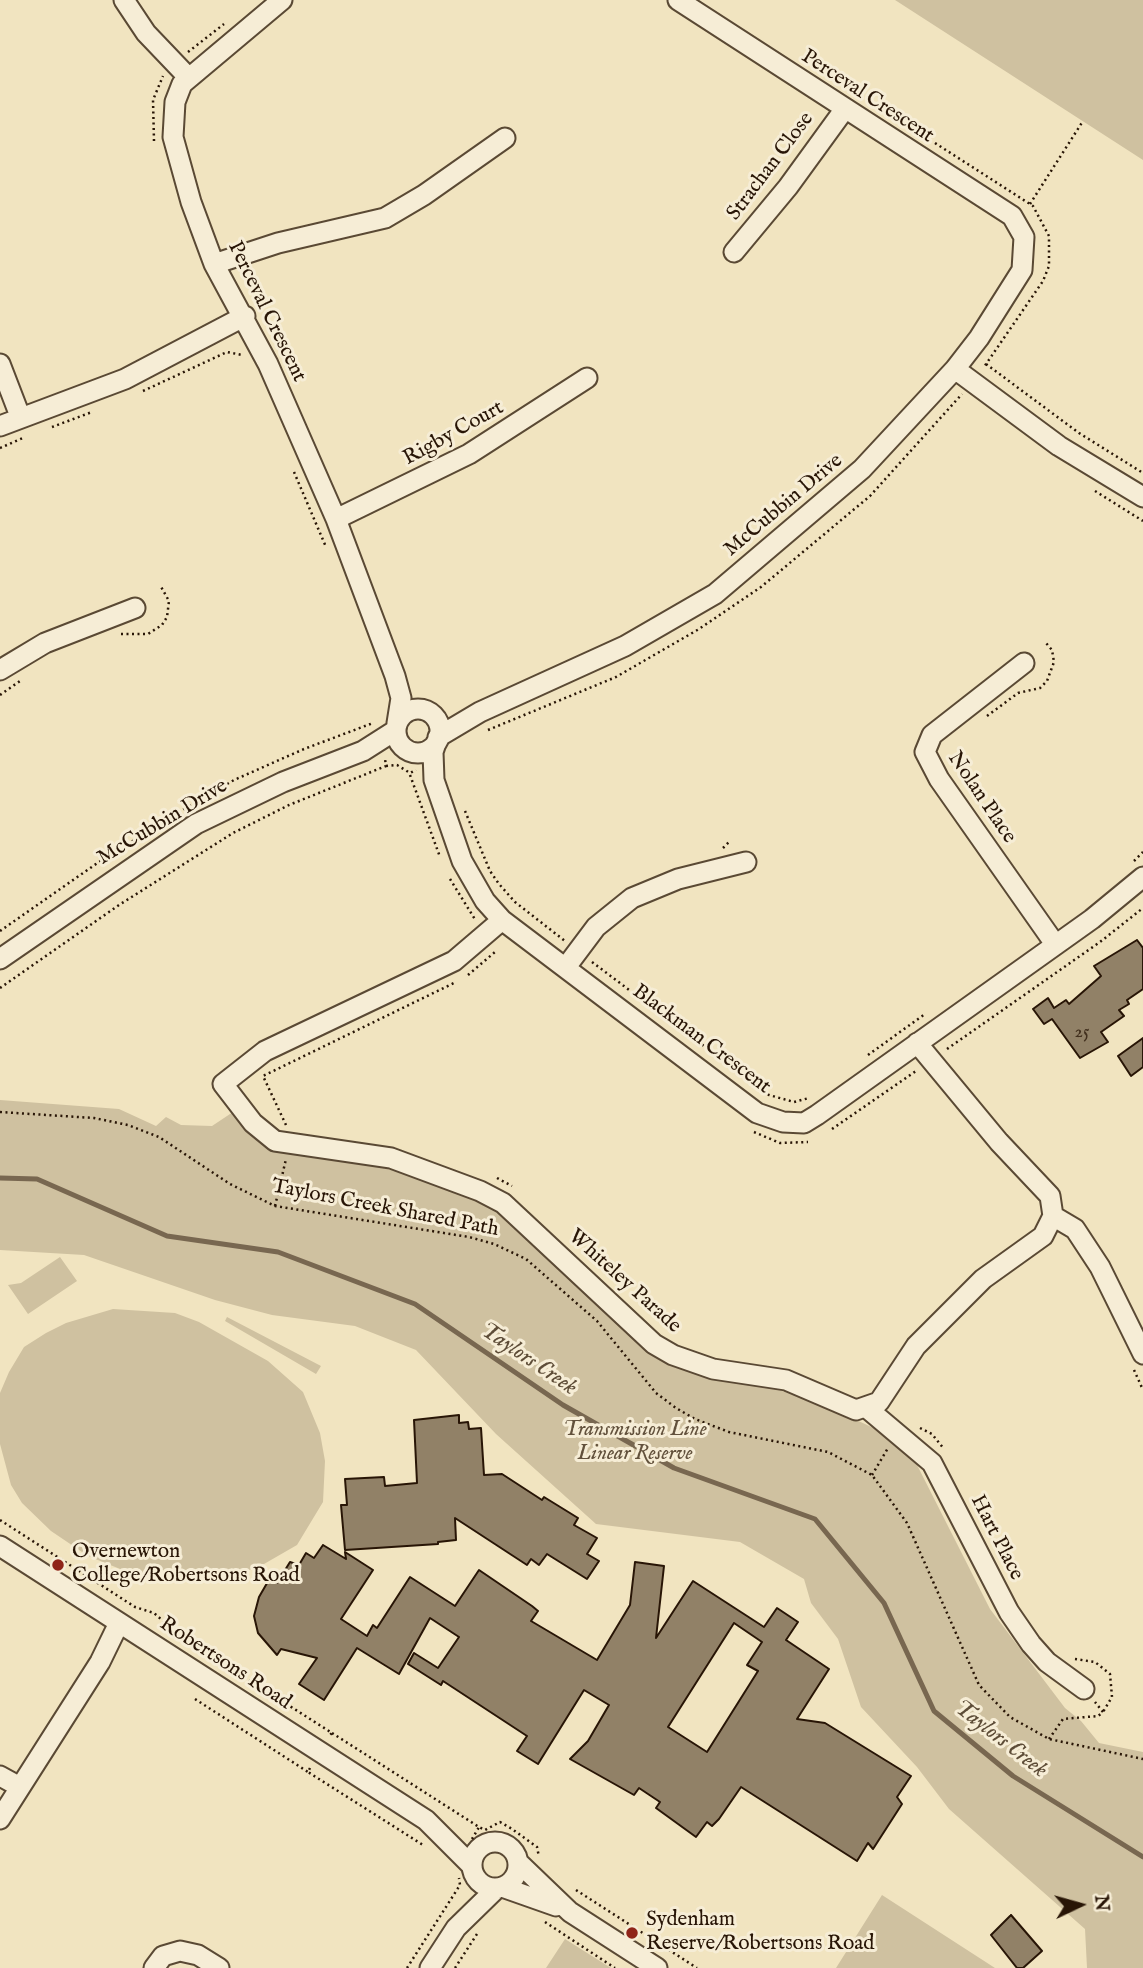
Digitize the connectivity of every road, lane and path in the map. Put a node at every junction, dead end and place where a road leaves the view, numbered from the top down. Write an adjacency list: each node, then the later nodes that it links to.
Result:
1 (124, 0): 4 (street)
2 (282, 0): 4 (street, Perceval Crescent)
3 (678, 0): 5 (street, Perceval Crescent)
4 (188, 77): 12 (street, Perceval Crescent)
5 (844, 110): 10 (street, Perceval Crescent); 11 (street, Strachan Close)
6 (1083, 121): 9 (path)
7 (505, 138): 12 (street)
8 (930, 140): 9 (path)
9 (1030, 204): 15 (path)
10 (1024, 237): 17 (street, McCubbin Drive)
11 (734, 252)
12 (215, 264): 13 (street, Perceval Crescent)
13 (245, 316): 22 (street); 30 (street, Perceval Crescent)
14 (246, 358): 20 (path)
15 (986, 364): 19 (path); 28 (path)
16 (0, 365): 22 (street)
17 (955, 369): 19 (street); 42 (street, McCubbin Drive)
18 (587, 379): 30 (street, Rigby Court)
19 (973, 382): 29 (street); 44 (path)
20 (138, 394)
21 (99, 409): 24 (path)
22 (20, 416): 23 (street)
23 (0, 426)
24 (48, 429)
25 (23, 438): 26 (path)
26 (0, 448)
27 (293, 469): 31 (path)
28 (1143, 473)
29 (1143, 497)
30 (336, 519): 38 (street, Perceval Crescent)
31 (327, 550)
32 (160, 585): 34 (path)
33 (135, 608): 37 (street)
34 (111, 638)
35 (1046, 643): 43 (path)
36 (1024, 663): 56 (street, Nolan Place)
37 (0, 670)
38 (395, 676): 41 (street, Perceval Crescent); 45 (street, Perceval Crescent)
39 (20, 680): 40 (path)
40 (0, 695)
41 (428, 712): 42 (street, McCubbin Drive); 45 (street); 46 (street)
42 (480, 712): 46 (street, McCubbin Drive)
43 (979, 723)
44 (484, 732)
45 (401, 738): 46 (street); 48 (street, Blackman Crescent); 57 (street, McCubbin Drive)
46 (437, 740): 48 (street, Blackman Crescent)
47 (386, 766): 48 (path)
48 (423, 773): 50 (path); 55 (street, Blackman Crescent)
49 (462, 803): 58 (path)
50 (442, 862)
51 (746, 862): 58 (street)
52 (447, 872): 55 (path)
53 (1140, 886): 56 (street, Blackman Crescent)
54 (1143, 908): 62 (path)
55 (494, 926): 58 (street, Blackman Crescent); 67 (path); 67 (street, Whiteley Parade)
56 (1055, 944): 60 (street, Blackman Crescent)
57 (0, 959)
58 (572, 959): 60 (street, Blackman Crescent); 63 (path)
59 (935, 1007): 61 (path)
60 (917, 1043): 62 (street)
61 (861, 1060)
62 (931, 1060): 66 (path); 72 (street)
63 (810, 1098)
64 (0, 1112): 71 (path, Taylors Creek Shared Path)
65 (751, 1131): 68 (path)
66 (825, 1132)
67 (288, 1136): 71 (path); 75 (street, Whiteley Parade)
68 (816, 1138)
69 (496, 1178): 70 (path)
70 (517, 1191)
71 (275, 1206): 79 (path, Taylors Creek Shared Path)
72 (1053, 1216): 73 (street); 75 (street)
73 (1138, 1360): 74 (path)
74 (1143, 1390)
75 (868, 1409): 77 (street, Hart Place)
76 (914, 1424): 78 (path)
77 (896, 1435): 79 (path); 83 (street, Hart Place)
78 (946, 1452)
79 (872, 1475): 87 (path, Taylors Creek Shared Path)
80 (0, 1546): 81 (street, Robertsons Road)
81 (124, 1626): 91 (street); 93 (street, Robertsons Road)
82 (1069, 1658): 85 (path)
83 (1084, 1689): 85 (path)
84 (195, 1699): 89 (path)
85 (1103, 1712): 87 (path)
86 (332, 1733): 94 (path)
87 (1049, 1740): 88 (path, Taylors Creek Shared Path)
88 (1143, 1759)
89 (308, 1772)
90 (0, 1776): 91 (street)
91 (12, 1790): 92 (street)
92 (0, 1819)
93 (425, 1820): 94 (street, Robertsons Road); 96 (street, Robertsons Road)
94 (482, 1838): 95 (street); 96 (street)
95 (520, 1864): 97 (street); 99 (street)
96 (470, 1876): 97 (street); 101 (street); 105 (path)
97 (500, 1888): 99 (street); 101 (street)
98 (575, 1890): 110 (path)
99 (570, 1912): 109 (street)
100 (536, 1917): 108 (path)
101 (456, 1928): 106 (street)
102 (480, 1929): 107 (path)
103 (153, 1968): 104 (street)
104 (219, 1968)
105 (407, 1968)
106 (430, 1968)
107 (455, 1968)
108 (615, 1968)
109 (657, 1968)
110 (697, 1968)

